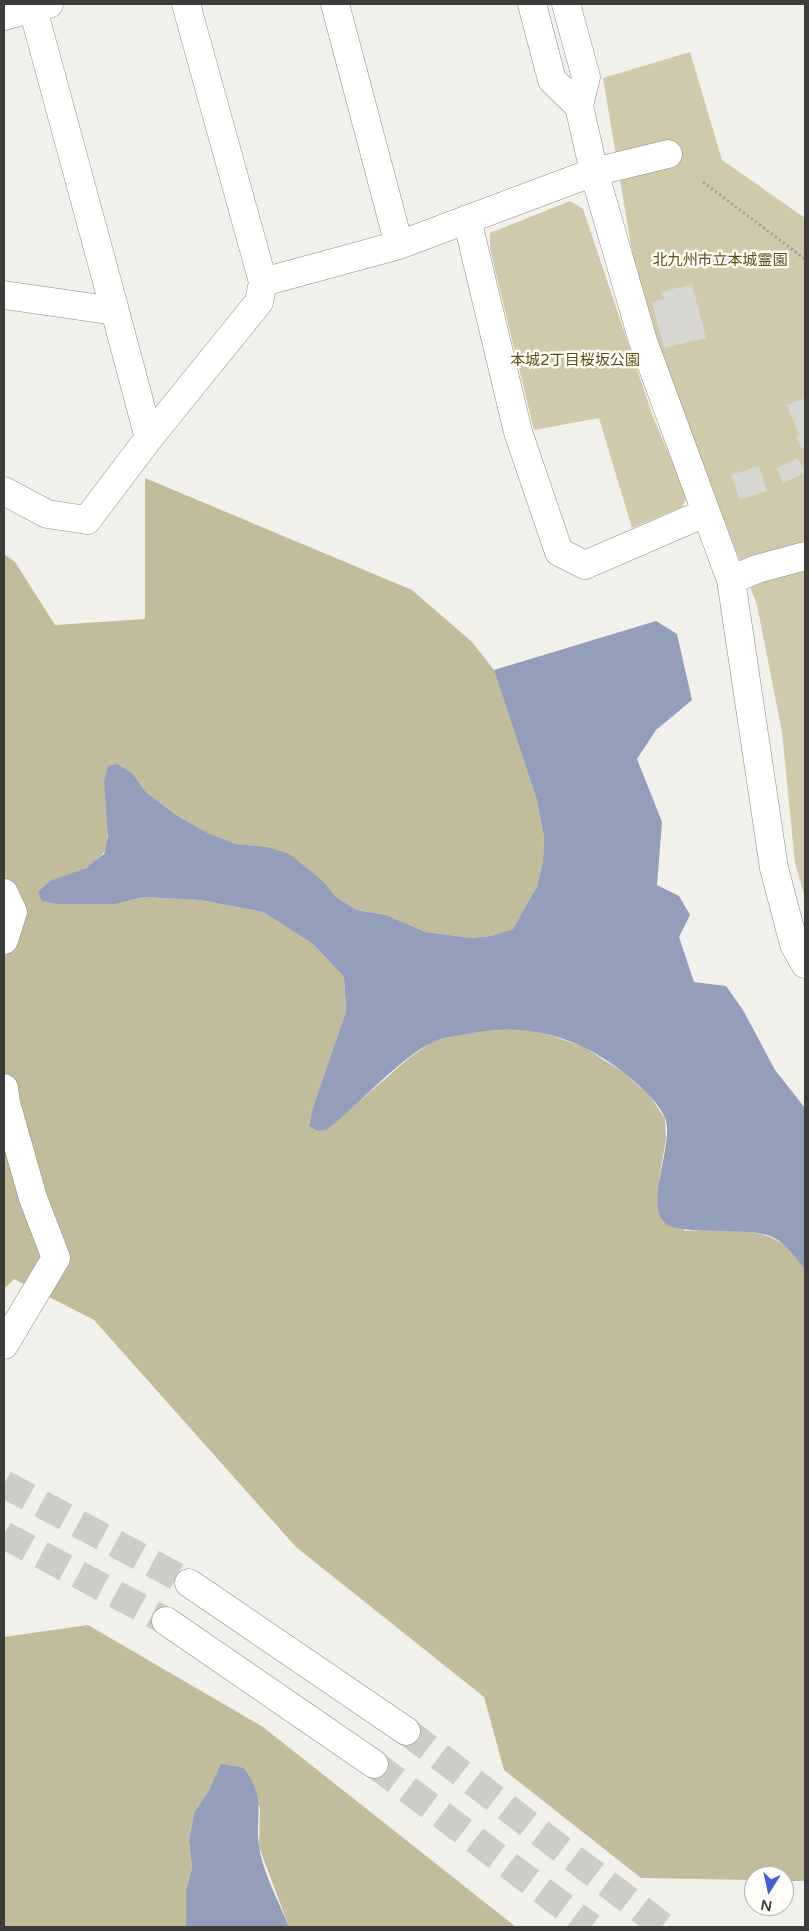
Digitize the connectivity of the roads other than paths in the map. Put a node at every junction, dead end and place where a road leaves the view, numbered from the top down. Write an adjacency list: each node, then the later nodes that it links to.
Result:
1 (186, 4): 12 (street)
2 (335, 4): 11 (street)
3 (532, 4): 7 (street)
4 (566, 4): 7 (street)
5 (41, 6): 6 (street); 14 (street)
6 (4, 16)
7 (579, 106): 9 (street)
8 (668, 154): 9 (street)
9 (594, 172): 10 (street); 17 (street)
10 (468, 219): 11 (street); 17 (street)
11 (399, 245): 12 (street)
12 (263, 282): 15 (street)
13 (4, 295): 14 (street)
14 (115, 311): 15 (street)
15 (149, 438): 16 (street)
16 (4, 491)
17 (705, 512): 19 (street)
18 (805, 556): 19 (street)
19 (731, 580): 22 (street)
20 (4, 893): 21 (street)
21 (4, 940)
22 (805, 964)
23 (4, 1088): 24 (street)
24 (4, 1346)
25 (189, 1583): 27 (street)
26 (166, 1620): 28 (street)
27 (406, 1731)
28 (374, 1764)

